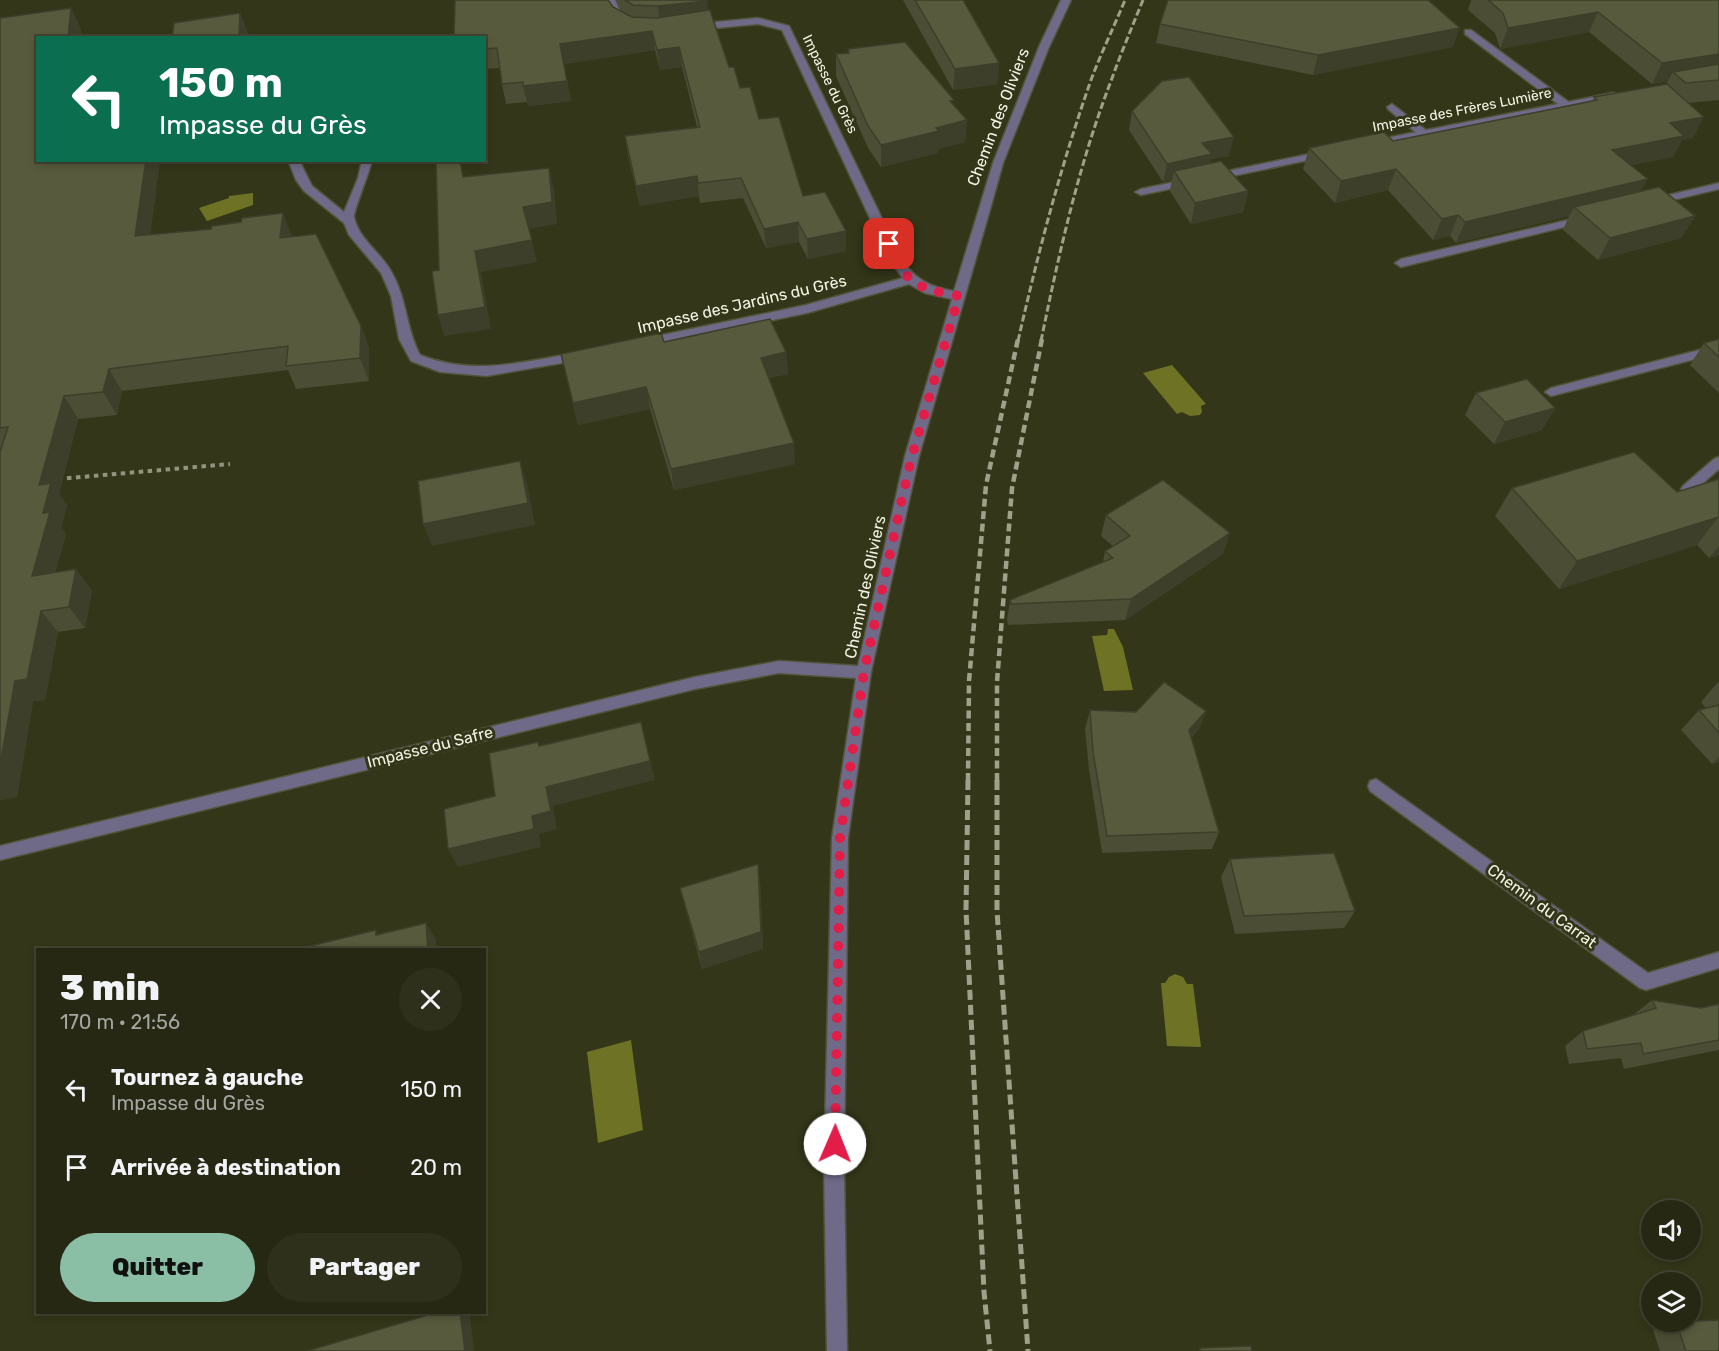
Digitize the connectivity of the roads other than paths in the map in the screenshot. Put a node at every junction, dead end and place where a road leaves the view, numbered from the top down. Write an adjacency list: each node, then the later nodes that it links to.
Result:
1 (610, 0): 3 (street)
2 (1066, 0): 21 (street, Chemin des Oliviers)
3 (628, 28)
4 (689, 28): 20 (street, Impasse du Grès)
5 (1468, 32): 7 (street)
6 (1626, 93): 7 (street, Impasse des Frères Lumière)
7 (1566, 105): 9 (street, Impasse des Frères Lumière)
8 (1392, 107): 9 (street)
9 (1423, 133): 10 (street, Impasse des Frères Lumière)
10 (1364, 146)
11 (1341, 150): 15 (street)
12 (294, 162): 18 (street)
13 (367, 162): 18 (street)
14 (1719, 186): 16 (street)
15 (1142, 192)
16 (1640, 206)
17 (1594, 216): 19 (street)
18 (351, 222): 24 (street)
19 (1401, 263)
20 (908, 280): 21 (street); 22 (street, Impasse des Jardins du Grès)
21 (959, 296): 28 (street, Chemin des Oliviers)
22 (635, 345)
23 (1719, 349): 25 (street)
24 (589, 354)
25 (1551, 392)
26 (1719, 462): 27 (street)
27 (1688, 489)
28 (864, 672): 30 (street, Impasse du Safre); 32 (street, Chemin des Oliviers)
29 (1376, 786): 31 (street, Chemin du Carrat)
30 (0, 853)
31 (1719, 960)
32 (837, 1351)

